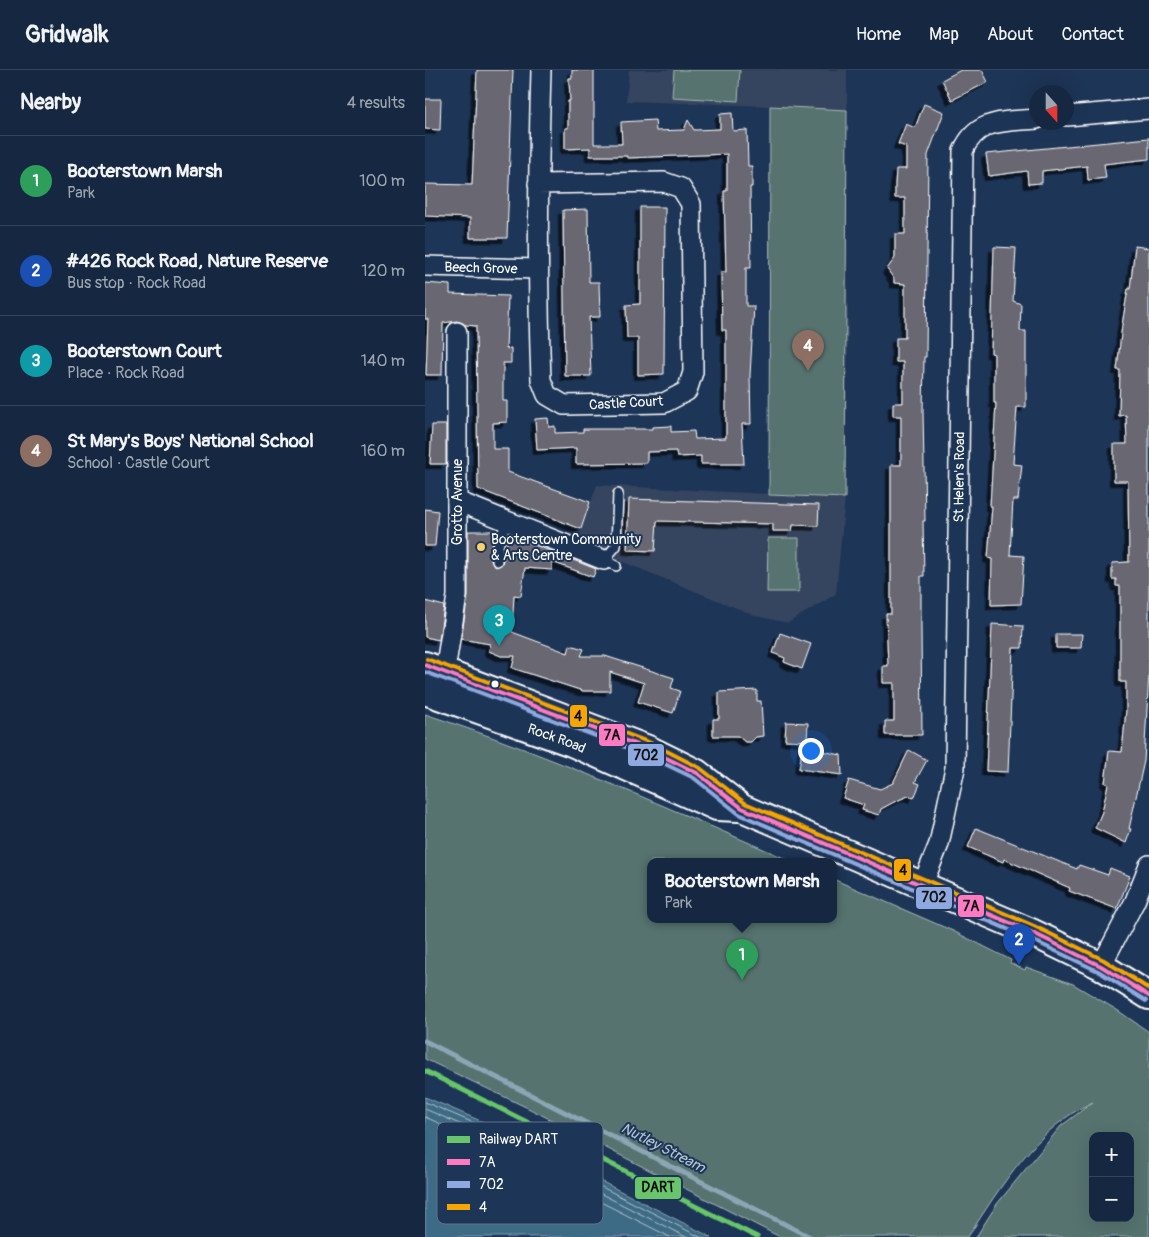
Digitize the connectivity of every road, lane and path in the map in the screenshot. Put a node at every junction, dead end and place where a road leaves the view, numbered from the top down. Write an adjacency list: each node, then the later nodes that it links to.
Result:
1 (541, 70): 5 (street, Castle Court)
2 (1149, 109): 3 (street)
3 (1074, 115)
4 (1029, 120): 18 (street, St Helen's Road)
5 (538, 184): 7 (street, Castle Court); 7 (street, Castle Court)
6 (425, 266): 7 (street, Beech Grove)
7 (537, 269)
8 (457, 332): 10 (street, Grotto Avenue)
9 (618, 494): 13 (lane)
10 (457, 501): 11 (street); 14 (street, Grotto Avenue)
11 (507, 520): 12 (lane); 13 (street)
12 (497, 561)
13 (610, 563)
14 (433, 668): 16 (main road, Rock Road)
15 (425, 690): 16 (main road, Rock Road)
16 (742, 808): 18 (main road, Rock Road)
17 (1149, 865): 19 (street)
18 (922, 886): 19 (main road, Rock Road)
19 (1101, 966): 20 (main road, Rock Road)
20 (1149, 996)

